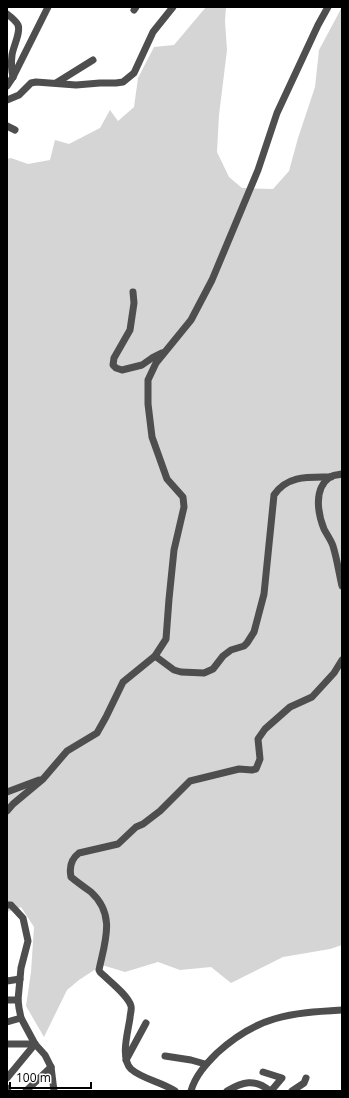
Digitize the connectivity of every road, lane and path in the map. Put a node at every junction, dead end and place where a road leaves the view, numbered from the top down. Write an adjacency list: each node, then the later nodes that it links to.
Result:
1 (48, 7): 6 (street)
2 (173, 7): 7 (street)
3 (328, 7): 13 (street)
4 (7, 14): 6 (street)
5 (93, 60): 7 (street)
6 (13, 77): 8 (street)
7 (56, 83): 9 (street)
8 (7, 86)
9 (7, 100)
10 (7, 126): 11 (street)
11 (15, 130)
12 (133, 292): 13 (street)
13 (164, 352): 17 (street)
14 (342, 474): 15 (street)
15 (331, 477): 16 (street); 17 (street)
16 (342, 586)
17 (155, 656): 19 (street)
18 (342, 660): 34 (street)
19 (43, 779): 20 (street); 21 (street)
20 (7, 792)
21 (7, 812)
22 (7, 905): 23 (street)
23 (20, 979): 24 (street); 26 (street)
24 (7, 981)
25 (7, 1000): 26 (street)
26 (18, 1000): 28 (street)
27 (342, 1010): 35 (street)
28 (21, 1018): 29 (street); 32 (street)
29 (7, 1022)
30 (146, 1023): 34 (street)
31 (7, 1044): 32 (street)
32 (35, 1044): 36 (street); 38 (street)
33 (165, 1056): 35 (street)
34 (126, 1060): 44 (street)
35 (205, 1064): 45 (street)
36 (51, 1067): 42 (street); 43 (street)
37 (263, 1072): 47 (street)
38 (7, 1078)
39 (306, 1078): 48 (street)
40 (7, 1088): 41 (street)
41 (8, 1091)
42 (26, 1091)
43 (54, 1091)
44 (175, 1091)
45 (191, 1091)
46 (227, 1091): 47 (street)
47 (270, 1091)
48 (292, 1091)

